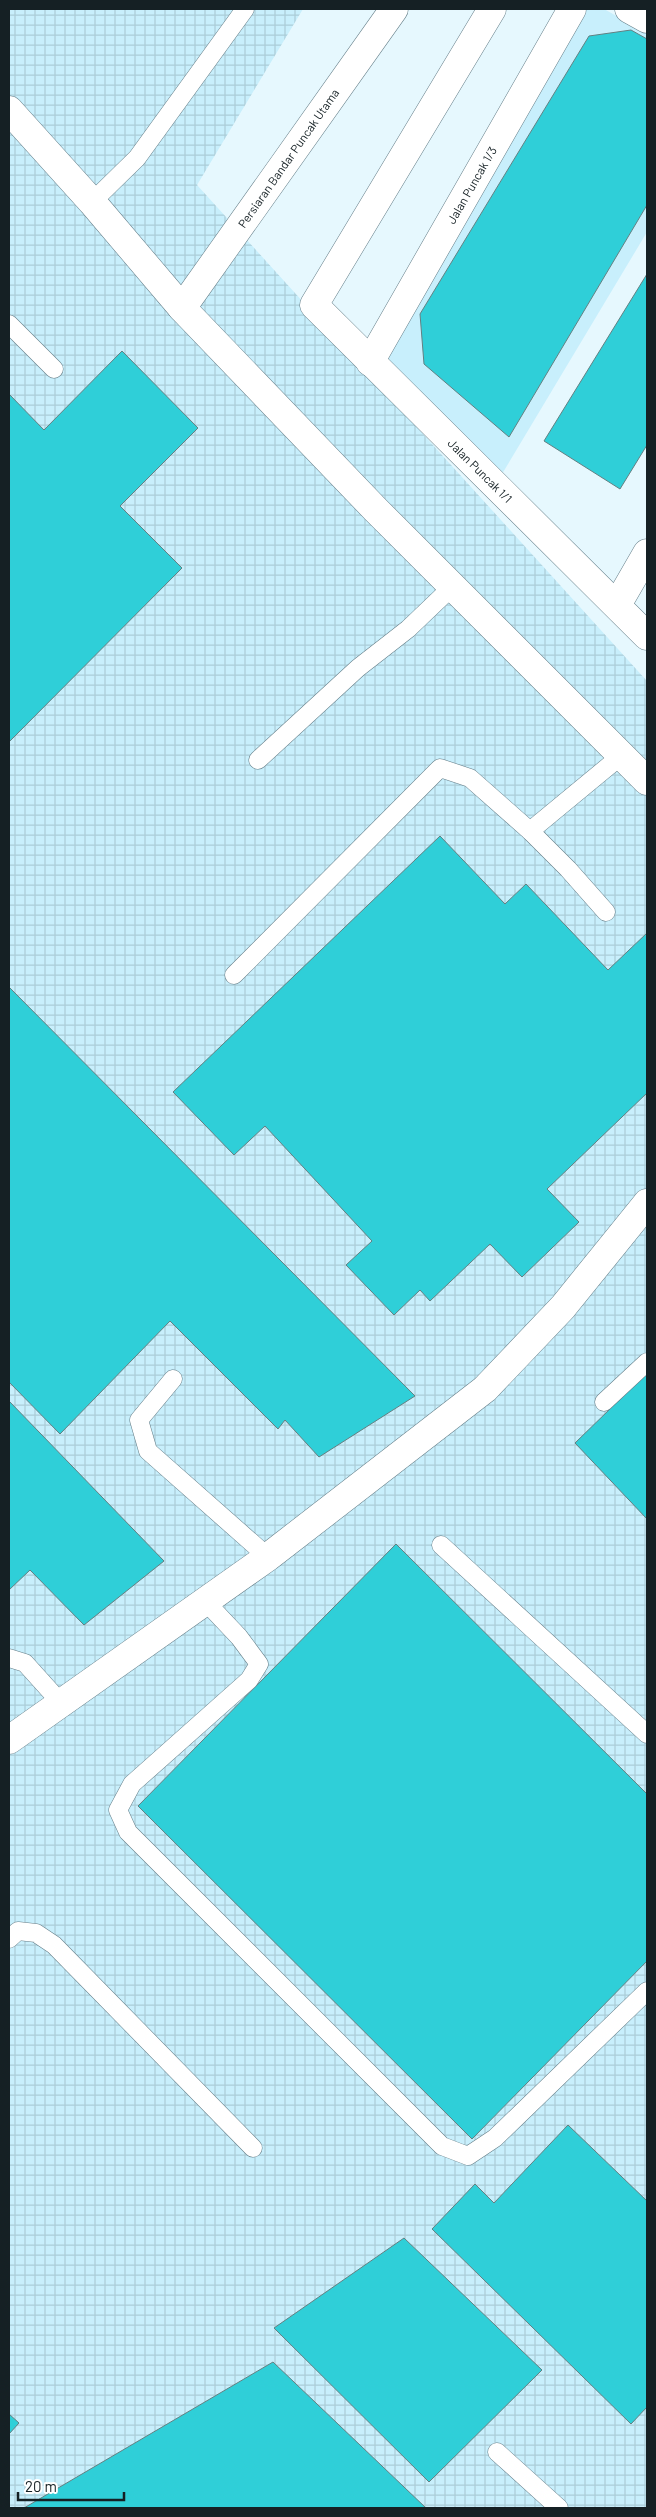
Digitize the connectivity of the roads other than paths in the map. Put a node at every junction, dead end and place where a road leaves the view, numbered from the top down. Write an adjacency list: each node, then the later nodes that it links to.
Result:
1 (245, 9): 8 (lane)
2 (394, 9): 9 (street, Persiaran Bandar Puncak Utama)
3 (492, 9): 11 (street, Jalan Puncak 1/1)
4 (572, 9): 11 (street, Jalan Puncak 1/3)
5 (629, 9): 6 (street)
6 (647, 19)
7 (9, 110): 8 (street)
8 (92, 202): 9 (street)
9 (182, 308): 14 (street)
10 (9, 324): 12 (lane)
11 (370, 362): 15 (street, Jalan Puncak 1/1)
12 (54, 369)
13 (647, 553): 15 (street)
14 (453, 586): 17 (street); 18 (lane)
15 (617, 604): 16 (street, Jalan Puncak 1/1)
16 (647, 636)
17 (622, 755): 19 (street); 20 (lane)
18 (258, 760)
19 (647, 781)
20 (530, 831): 21 (lane); 22 (lane)
21 (606, 912)
22 (234, 975)
23 (647, 1203): 28 (street)
24 (647, 1362): 26 (lane)
25 (173, 1379): 28 (lane)
26 (604, 1402)
27 (441, 1545): 32 (lane)
28 (268, 1557): 29 (street)
29 (206, 1600): 31 (street); 35 (lane)
30 (9, 1658): 31 (lane)
31 (61, 1703): 33 (street)
32 (647, 1734)
33 (9, 1740)
34 (9, 1939): 36 (lane)
35 (647, 1991)
36 (253, 2148)
37 (496, 2452): 38 (lane)
38 (559, 2508)

